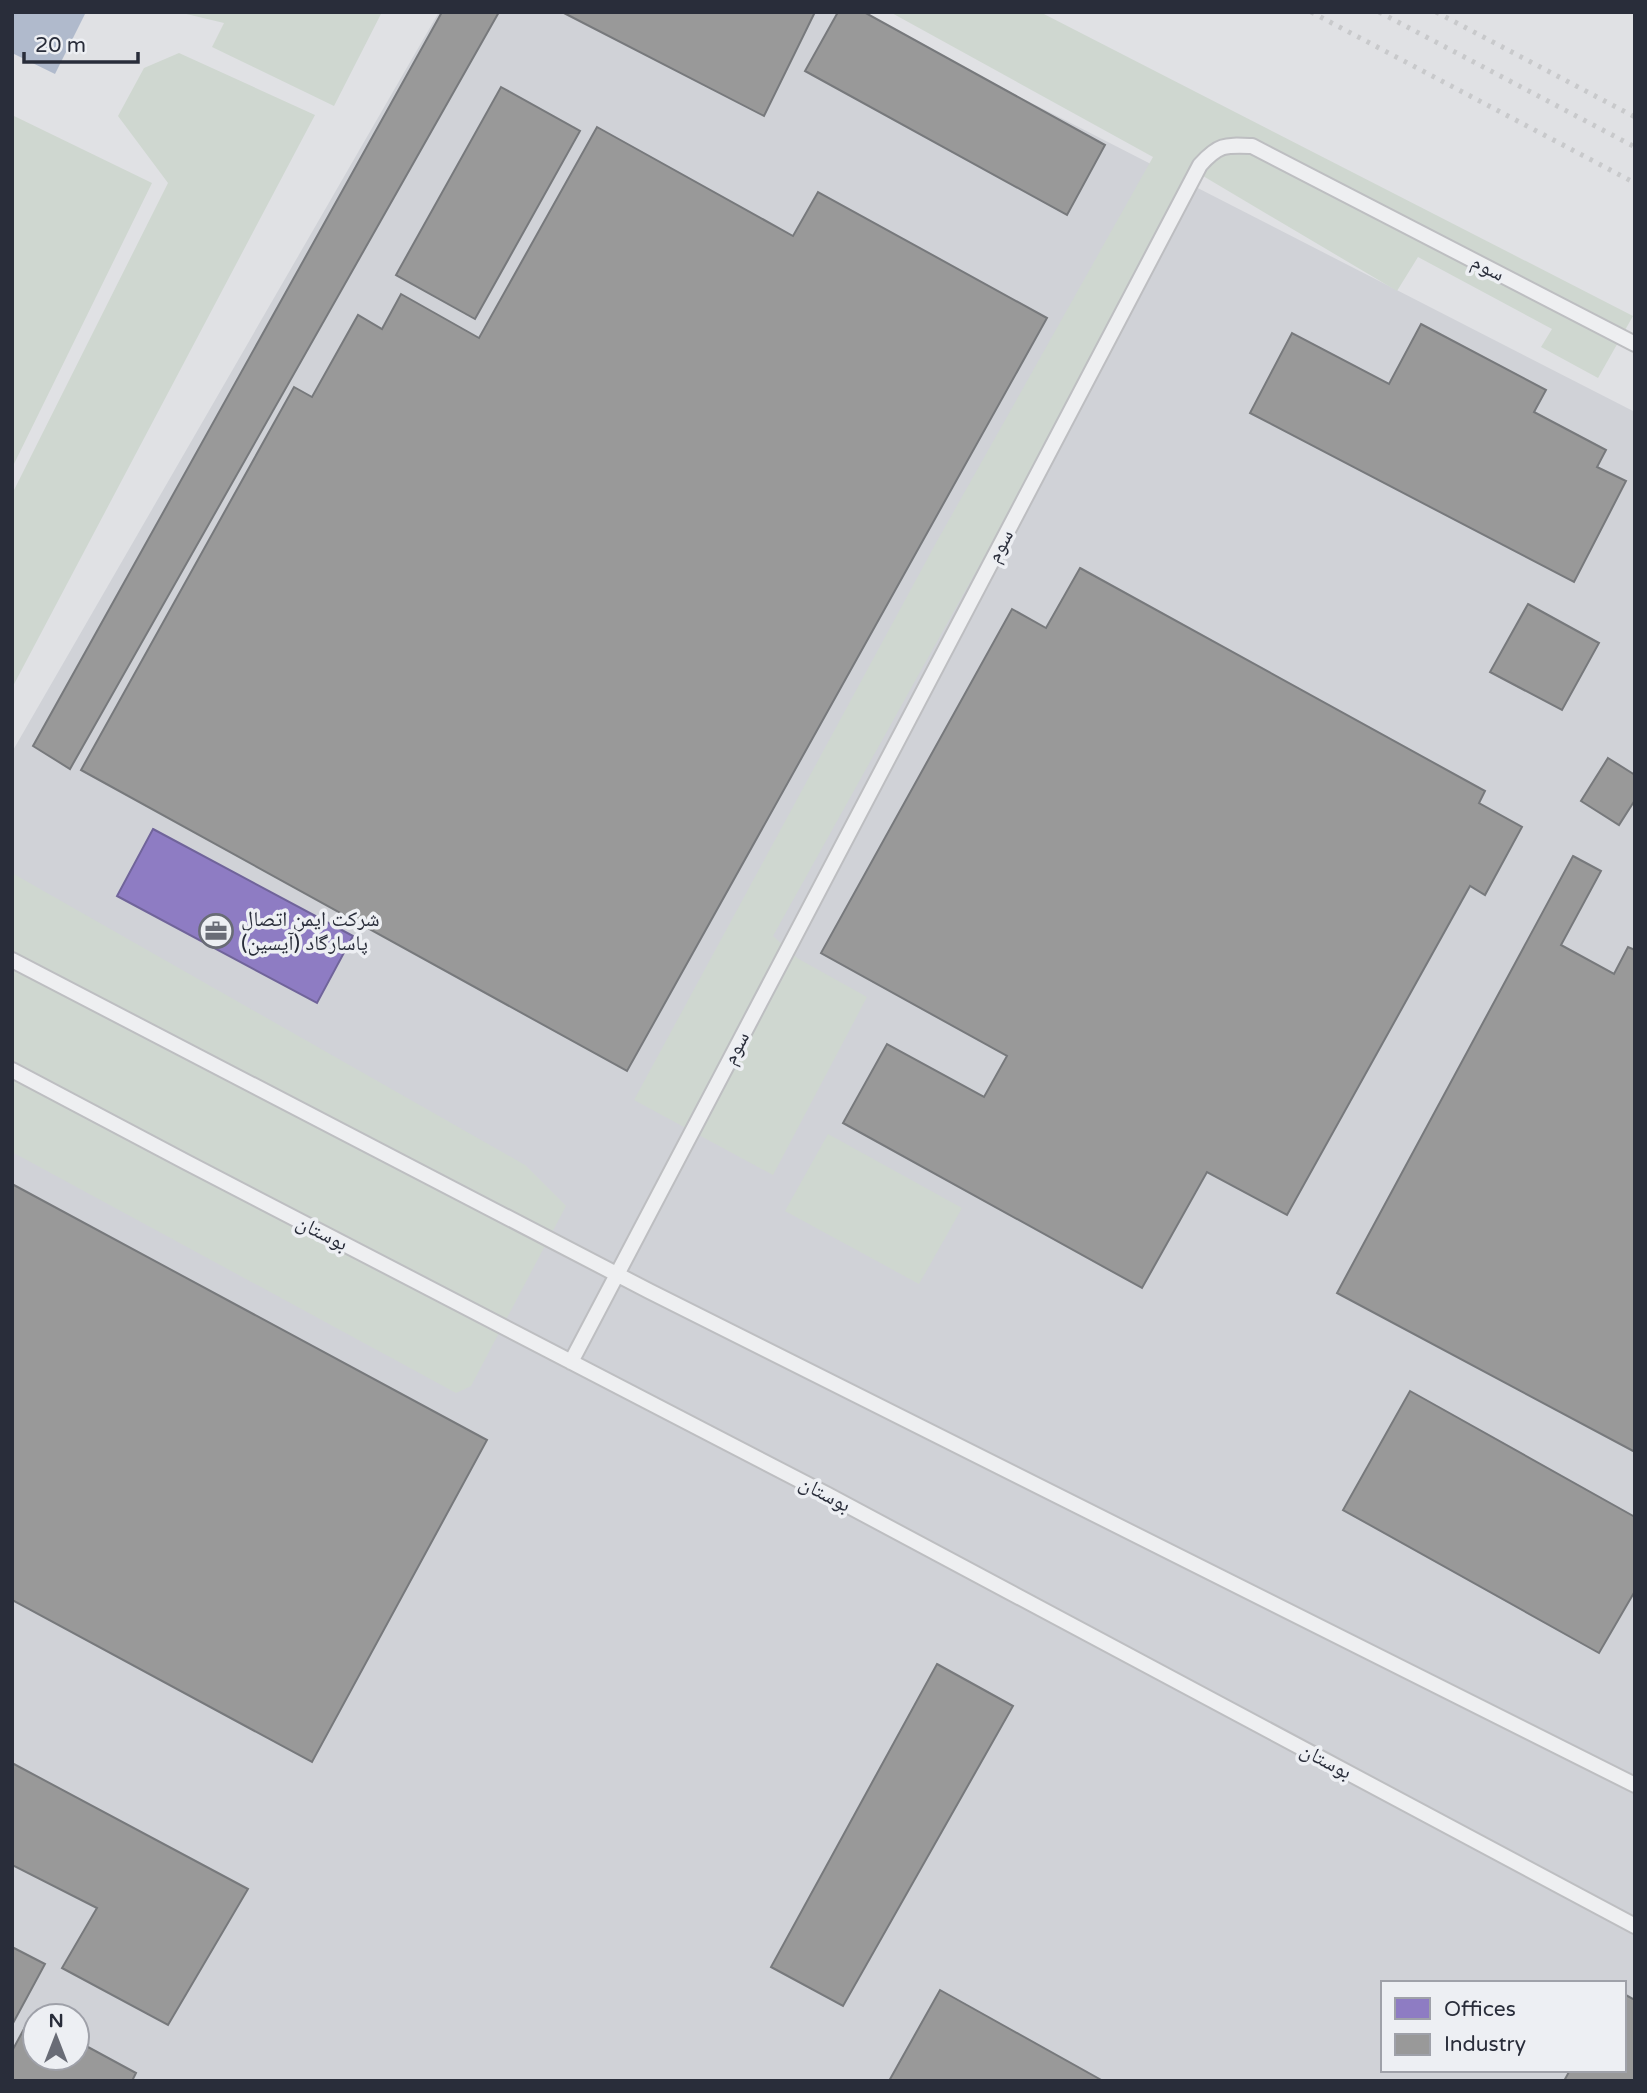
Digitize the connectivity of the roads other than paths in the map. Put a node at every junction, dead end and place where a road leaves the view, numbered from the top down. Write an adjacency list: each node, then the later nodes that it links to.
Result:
1 (1635, 344): 4 (lane, سوم)
2 (12, 960): 4 (lane)
3 (12, 1070): 5 (lane, بوستان)
4 (617, 1275): 5 (lane, سوم); 6 (lane)
5 (571, 1362): 7 (lane, بوستان)
6 (1635, 1785)
7 (1635, 1926)

